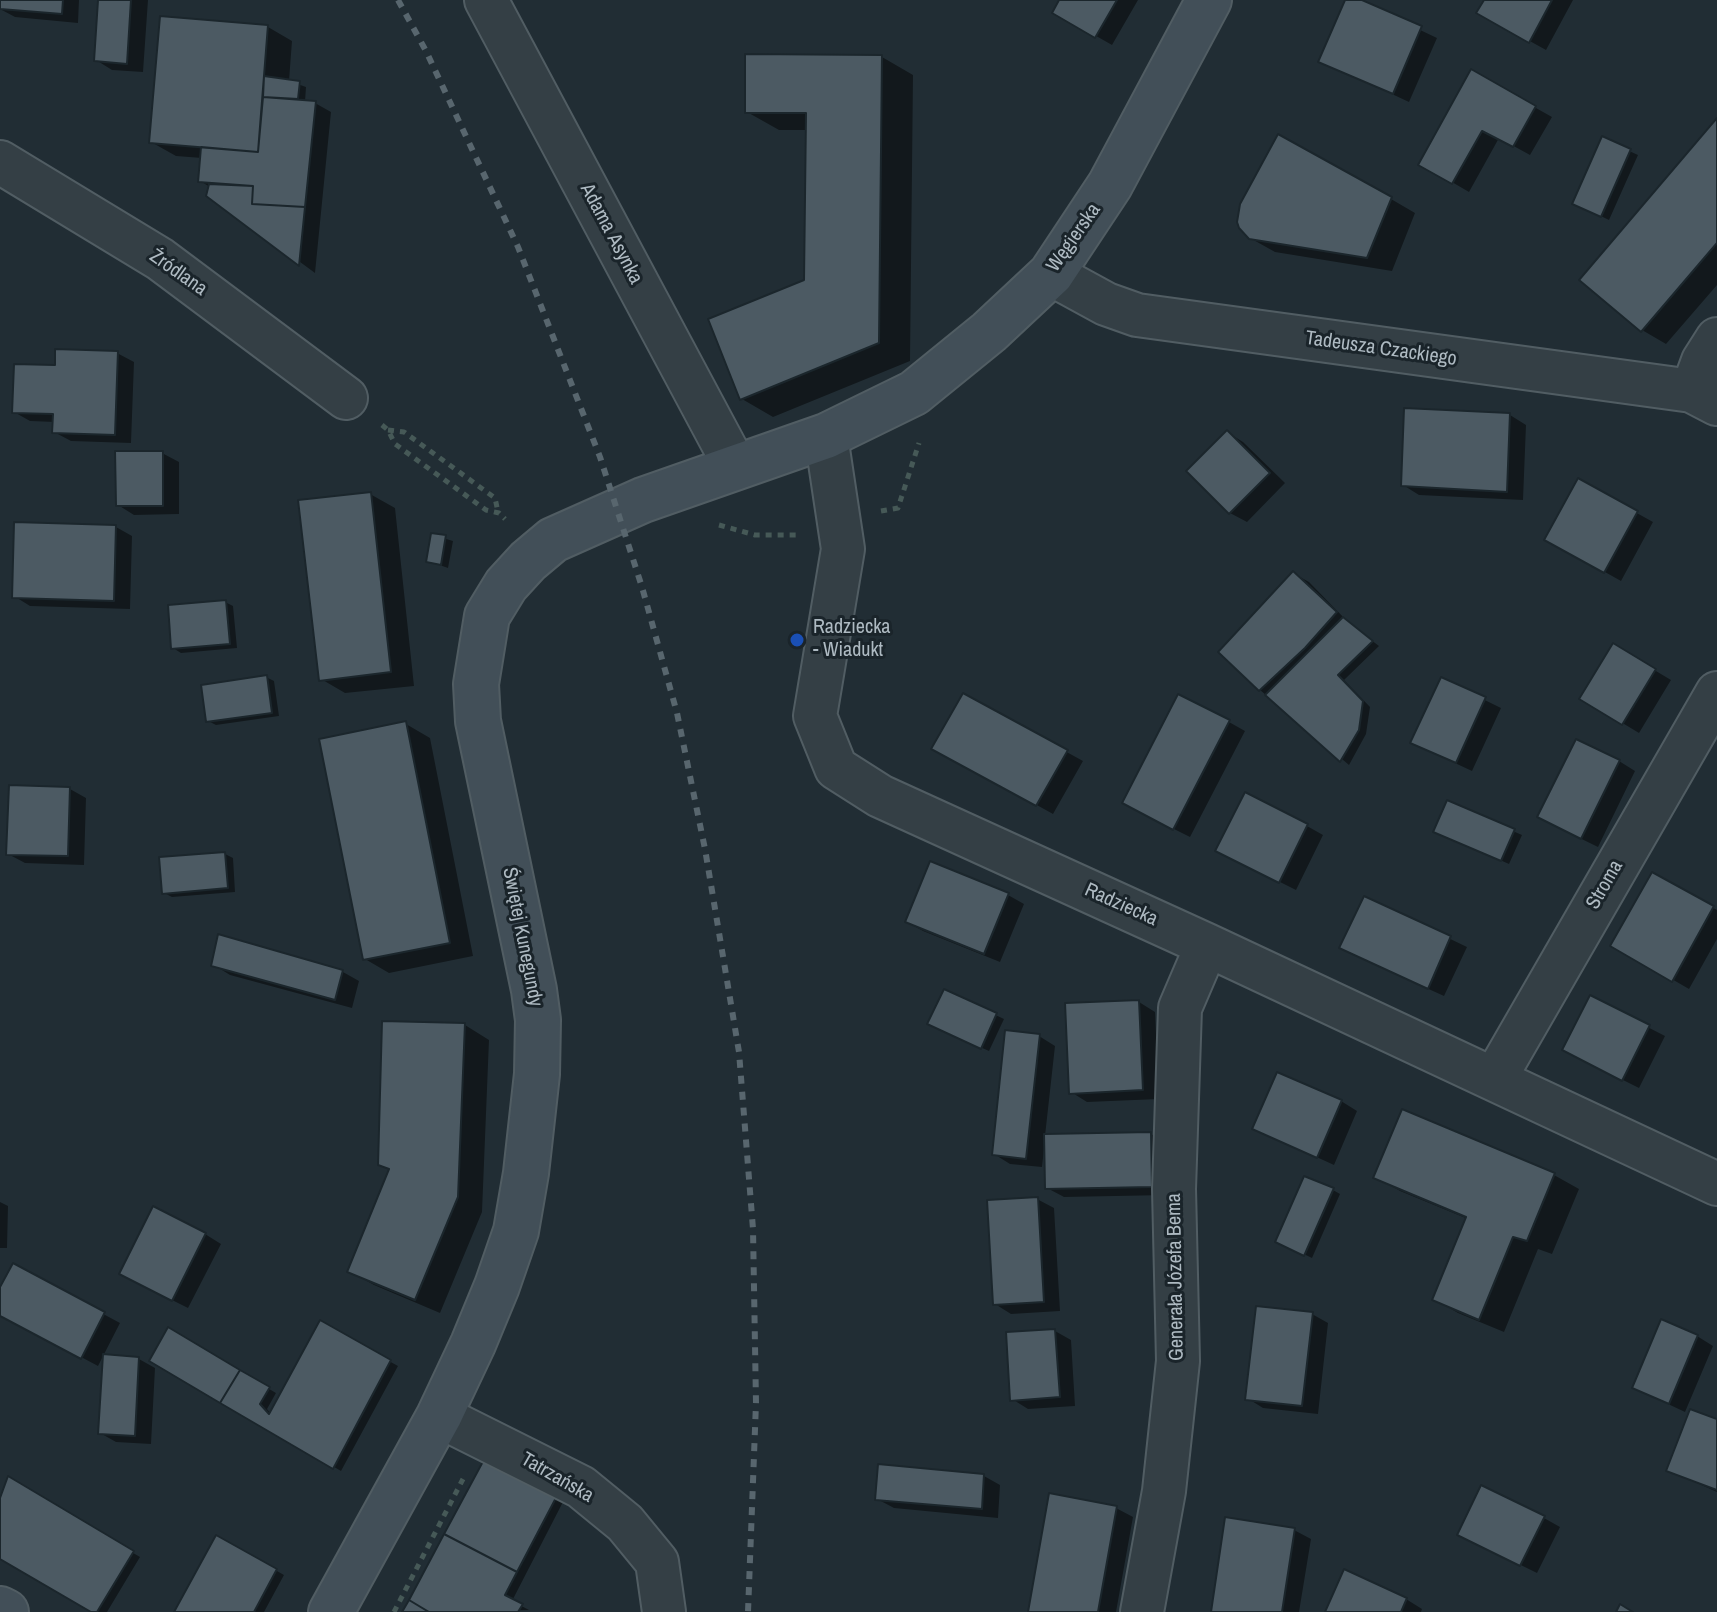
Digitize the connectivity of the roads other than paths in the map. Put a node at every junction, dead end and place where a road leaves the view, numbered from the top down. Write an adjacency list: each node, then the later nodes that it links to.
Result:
1 (486, 0): 9 (street, Adama Asynka)
2 (1209, 0): 4 (main road, Węgierska)
3 (0, 162): 6 (street, Źródlana)
4 (1051, 274): 7 (street, Tadeusza Czackiego); 8 (main road, Węgierska)
5 (1717, 339): 7 (street)
6 (346, 398)
7 (1704, 398)
8 (826, 436): 9 (main road, Świętej Kunegundy); 11 (street, Radziecka)
9 (736, 468): 14 (main road, Świętej Kunegundy)
10 (1717, 693): 12 (street, Stroma)
11 (1207, 945): 12 (street, Radziecka); 19 (street, Generała Józefa Bema)
12 (1495, 1078): 13 (street, Radziecka)
13 (1717, 1184)
14 (439, 1416): 17 (main road, Świętej Kunegundy); 18 (street, Tatrzańska)
15 (0, 1609): 16 (main road)
16 (6, 1612)
17 (331, 1612)
18 (664, 1612)
19 (1142, 1612)

